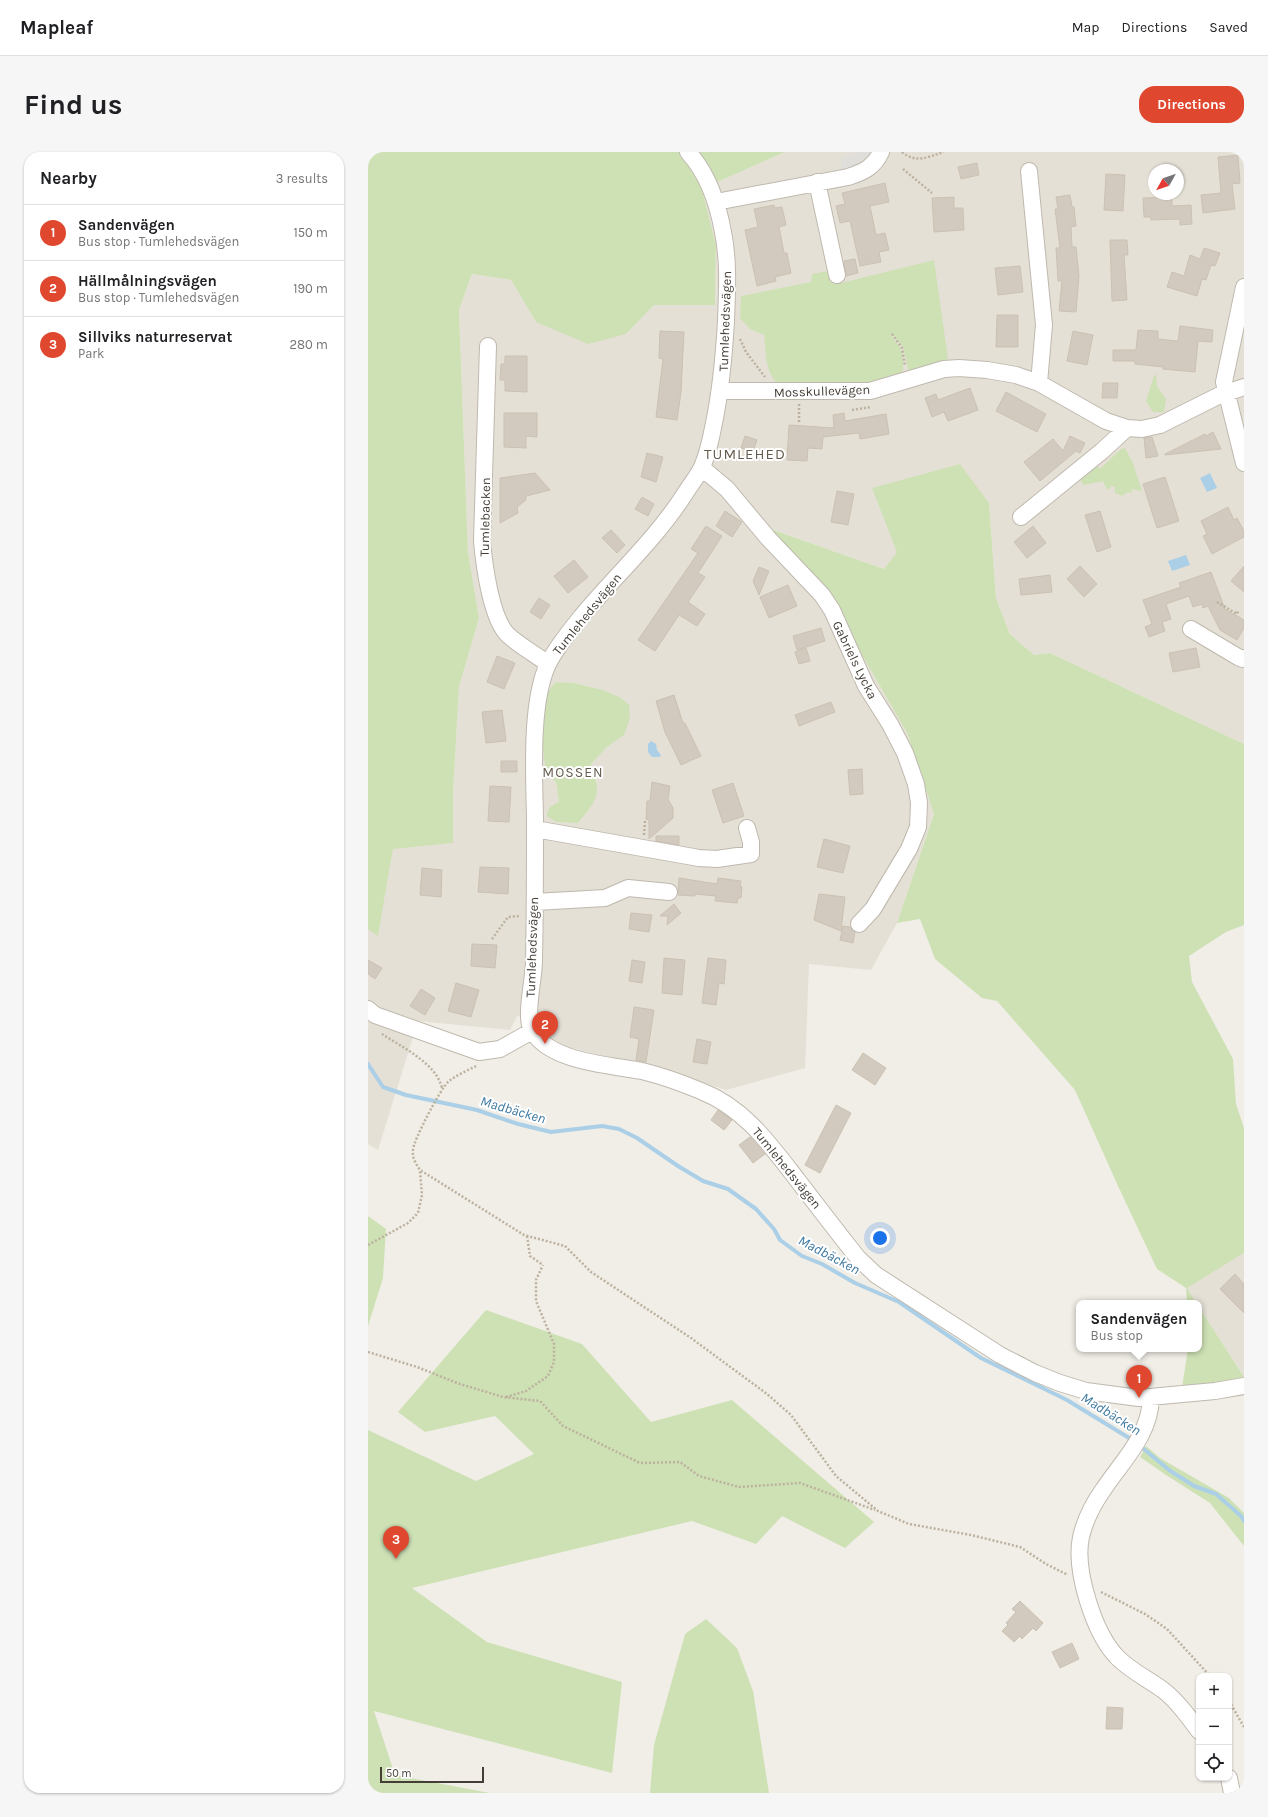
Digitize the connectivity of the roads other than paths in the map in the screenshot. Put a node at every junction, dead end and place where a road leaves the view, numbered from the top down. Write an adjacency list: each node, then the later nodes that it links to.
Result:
1 (688, 152): 5 (street, Tumlehedsvägen)
2 (881, 152): 4 (street)
3 (1029, 171): 9 (street)
4 (817, 182): 5 (street); 6 (street)
5 (716, 202): 11 (street, Tumlehedsvägen)
6 (837, 275)
7 (1244, 286): 12 (street)
8 (488, 346): 19 (street, Tumlebacken)
9 (1039, 383): 11 (street, Mosskullevägen); 13 (street, Mosskullevägen)
10 (1244, 387): 12 (street, Mosskullevägen)
11 (721, 391): 15 (street, Tumlehedsvägen)
12 (1227, 392): 13 (street, Mosskullevägen); 14 (street)
13 (1127, 428): 16 (street)
14 (1244, 462)
15 (702, 468): 19 (street, Tumlehedsvägen); 24 (street, Gabriels Lycka)
16 (1021, 517)
17 (1191, 629): 18 (street)
18 (1244, 658)
19 (548, 664): 21 (street, Tumlehedsvägen)
20 (747, 828): 21 (street)
21 (535, 829): 23 (street, Tumlehedsvägen)
22 (669, 892): 23 (street)
23 (534, 909): 26 (street, Tumlehedsvägen)
24 (859, 924)
25 (371, 1012): 26 (street)
26 (532, 1032): 28 (street, Tumlehedsvägen)
27 (1244, 1386): 28 (street, Tumlehedsvägen)
28 (1151, 1398): 29 (street)
29 (1196, 1727)
30 (1230, 1781): 31 (street)
31 (1232, 1793)

